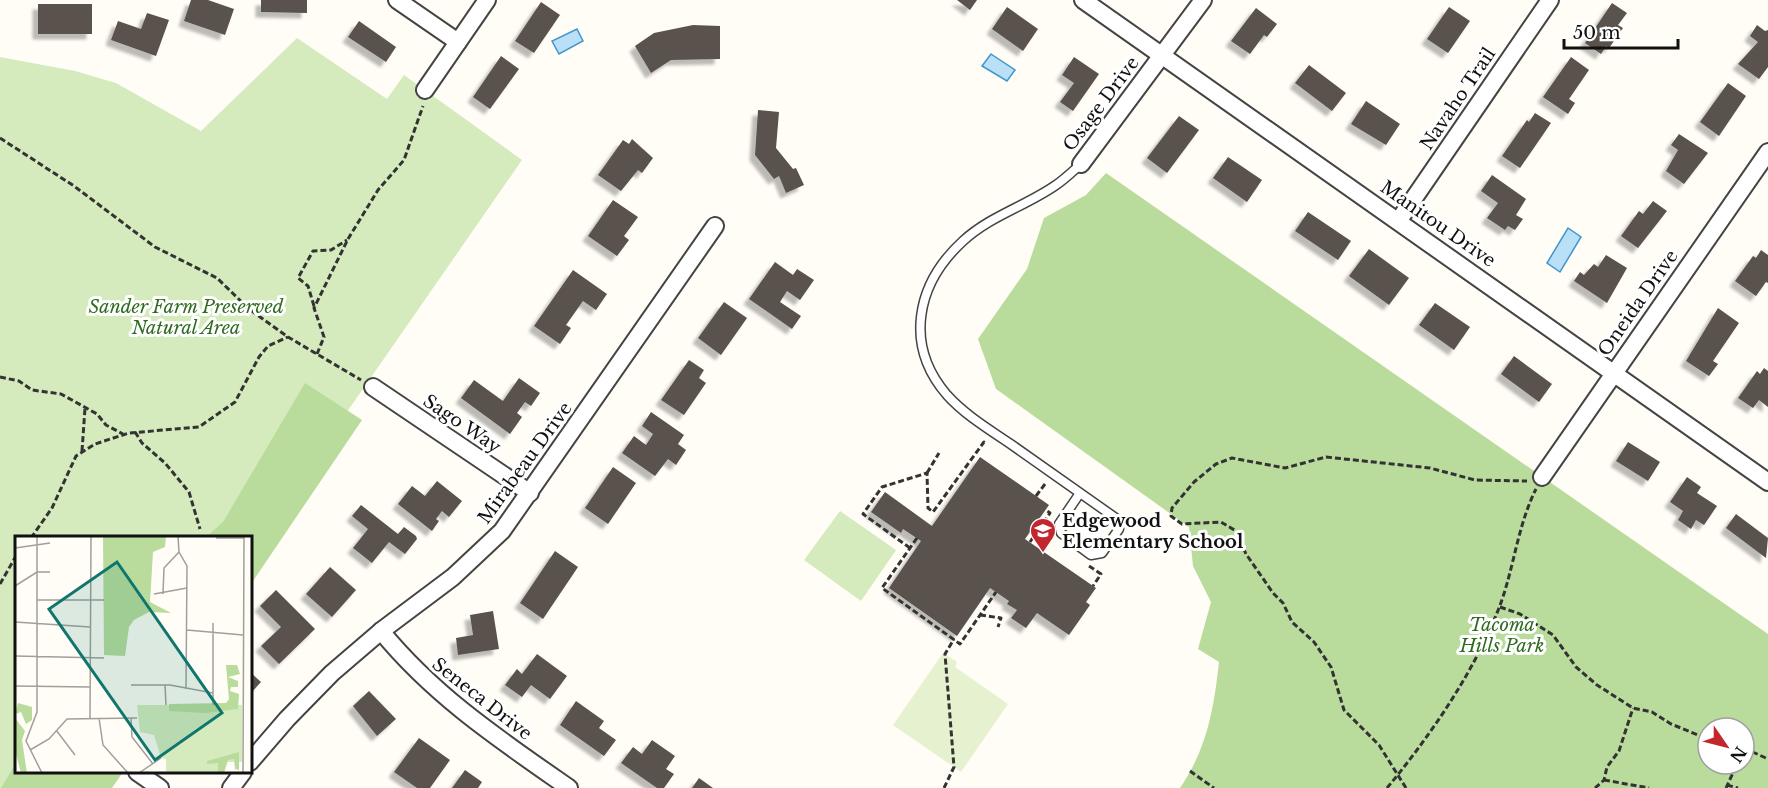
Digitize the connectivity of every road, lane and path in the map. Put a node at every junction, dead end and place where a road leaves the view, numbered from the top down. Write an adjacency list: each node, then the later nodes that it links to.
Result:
1 (397, 0): 6 (street)
2 (487, 0): 6 (street)
3 (1083, 0): 7 (street, Manitou Drive)
4 (1203, 0): 7 (street, Osage Drive)
5 (1550, 0): 12 (street, Navaho Trail)
6 (458, 42): 8 (street)
7 (1162, 56): 11 (street, Osage Drive); 12 (street, Manitou Drive)
8 (424, 90): 14 (path)
9 (0, 138): 16 (path)
10 (1768, 152): 18 (street, Oneida Drive)
11 (1081, 164): 32 (lane, Osage Drive)
12 (1399, 220): 18 (street, Manitou Drive)
13 (715, 226): 31 (street, Mirabeau Drive)
14 (348, 240): 15 (path); 15 (path)
15 (314, 308): 17 (path)
16 (288, 337): 17 (path); 22 (path)
17 (317, 354): 20 (path)
18 (1613, 373): 28 (street, Oneida Drive); 30 (street, Manitou Drive)
19 (0, 377): 21 (path)
20 (373, 387): 31 (street, Sago Way)
21 (86, 408): 23 (path); 25 (path)
22 (135, 432): 23 (path); 35 (path)
23 (124, 435): 25 (path)
24 (993, 448): 27 (path)
25 (82, 451): 37 (path)
26 (939, 453): 27 (path)
27 (927, 473): 39 (path)
28 (1542, 477): 43 (path); 54 (path)
29 (1036, 478): 33 (path)
30 (1768, 482)
31 (530, 493): 46 (street, Mirabeau Drive)
32 (1080, 493): 32 (lane, Osage Drive)
33 (1036, 496)
34 (1046, 510): 36 (path)
35 (200, 529)
36 (1038, 530)
37 (32, 536)
38 (917, 538): 39 (path)
39 (910, 548): 47 (path)
40 (15, 558): 41 (path)
41 (0, 584)
42 (996, 592): 44 (path)
43 (1500, 607): 48 (path); 54 (path)
44 (980, 615): 45 (path); 47 (path)
45 (998, 627)
46 (381, 631): 50 (street, Mirabeau Drive); 59 (street, Seneca Drive)
47 (954, 638): 60 (path)
48 (1633, 708): 49 (path); 55 (path)
49 (1696, 734)
50 (252, 760)
51 (1190, 771): 61 (path)
52 (139, 773): 57 (street)
53 (242, 773): 58 (street)
54 (1398, 775): 62 (path); 63 (path)
55 (1604, 780): 64 (path); 65 (path)
56 (1726, 786): 66 (path)
57 (160, 788)
58 (231, 788)
59 (569, 788)
60 (944, 788)
61 (1214, 788)
62 (1387, 788)
63 (1406, 788)
64 (1595, 788)
65 (1649, 788)
66 (1738, 788)

